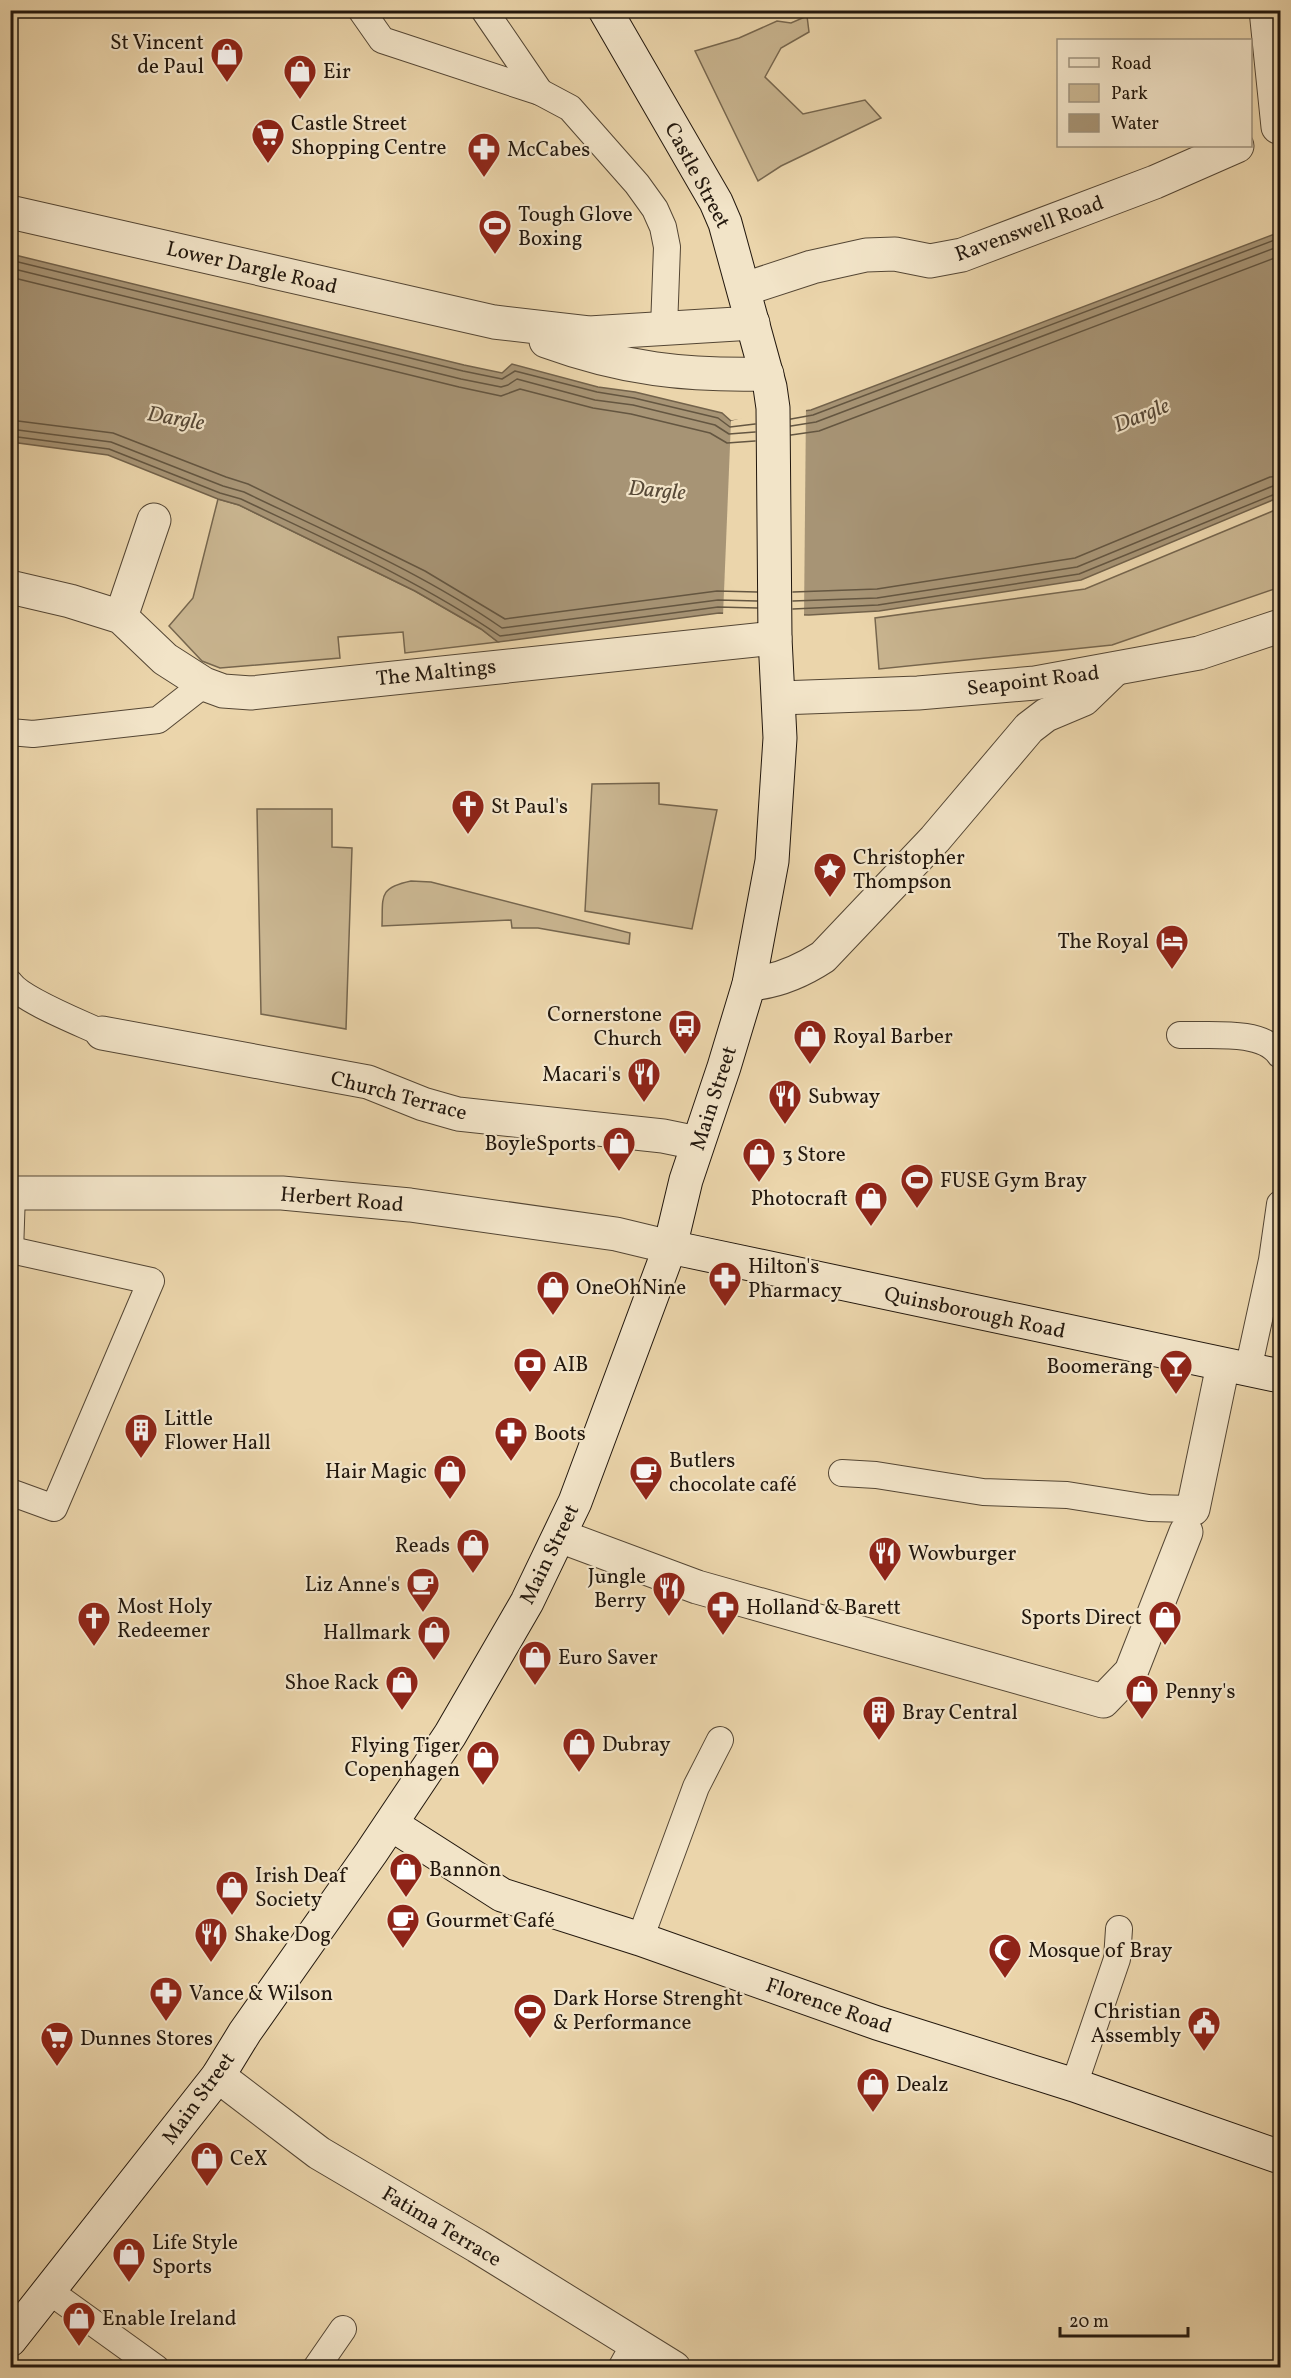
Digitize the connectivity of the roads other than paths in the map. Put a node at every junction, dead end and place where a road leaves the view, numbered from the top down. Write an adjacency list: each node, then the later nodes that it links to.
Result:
1 (361, 10): 5 (lane)
2 (484, 10): 5 (lane)
3 (605, 10): 9 (street, Castle Street)
4 (1266, 10): 6 (street)
5 (540, 92): 12 (lane)
6 (1270, 131)
7 (1235, 147): 9 (street, Ravenswell Road)
8 (10, 212): 10 (street, Lower Dargle Road)
9 (745, 289): 11 (street, Castle Street)
10 (494, 322): 12 (street, Lower Dargle Road); 13 (street, Lower Dargle Road)
11 (753, 323): 12 (street, Lower Dargle Road); 13 (street, Castle Street)
12 (664, 328)
13 (770, 390): 18 (street, Castle Street)
14 (154, 520): 16 (street)
15 (10, 587): 16 (street, The Maltings)
16 (121, 617): 20 (street, The Maltings)
17 (1281, 626): 19 (street, Seapoint Road)
18 (775, 627): 20 (street, The Maltings); 21 (street, Main Street)
19 (1114, 670): 21 (street, Seapoint Road); 24 (street)
20 (204, 684): 22 (lane)
21 (779, 698): 24 (street, Main Street)
22 (10, 732)
23 (10, 983): 25 (lane)
24 (749, 984): 28 (street, Main Street)
25 (102, 1034): 28 (street, Church Terrace)
26 (1180, 1035): 27 (lane)
27 (1281, 1054)
28 (697, 1143): 31 (street, Main Street)
29 (11, 1193): 31 (street, Herbert Road); 32 (lane)
30 (1281, 1204): 33 (lane)
31 (670, 1247): 33 (street, Quinsborough Road); 38 (street, Main Street)
32 (11, 1251): 36 (lane)
33 (1235, 1367): 34 (street, Quinsborough Road); 37 (street)
34 (1281, 1376)
35 (842, 1473): 37 (lane)
36 (10, 1492)
37 (1190, 1521): 38 (street)
38 (560, 1536): 40 (street, Main Street)
39 (720, 1740): 42 (lane)
40 (391, 1824): 42 (street, Florence Road); 43 (street, Main Street)
41 (1119, 1929): 44 (lane)
42 (640, 1939): 44 (street, Florence Road)
43 (218, 2076): 46 (street, Main Street); 49 (street, Fatima Terrace)
44 (1074, 2085): 45 (street, Florence Road)
45 (1281, 2157)
46 (50, 2290): 48 (street, Main Street); 50 (lane)
47 (343, 2329): 51 (lane)
48 (10, 2340)
49 (628, 2355): 52 (street, Fatima Terrace)
50 (156, 2367)
51 (316, 2367)
52 (674, 2367)

